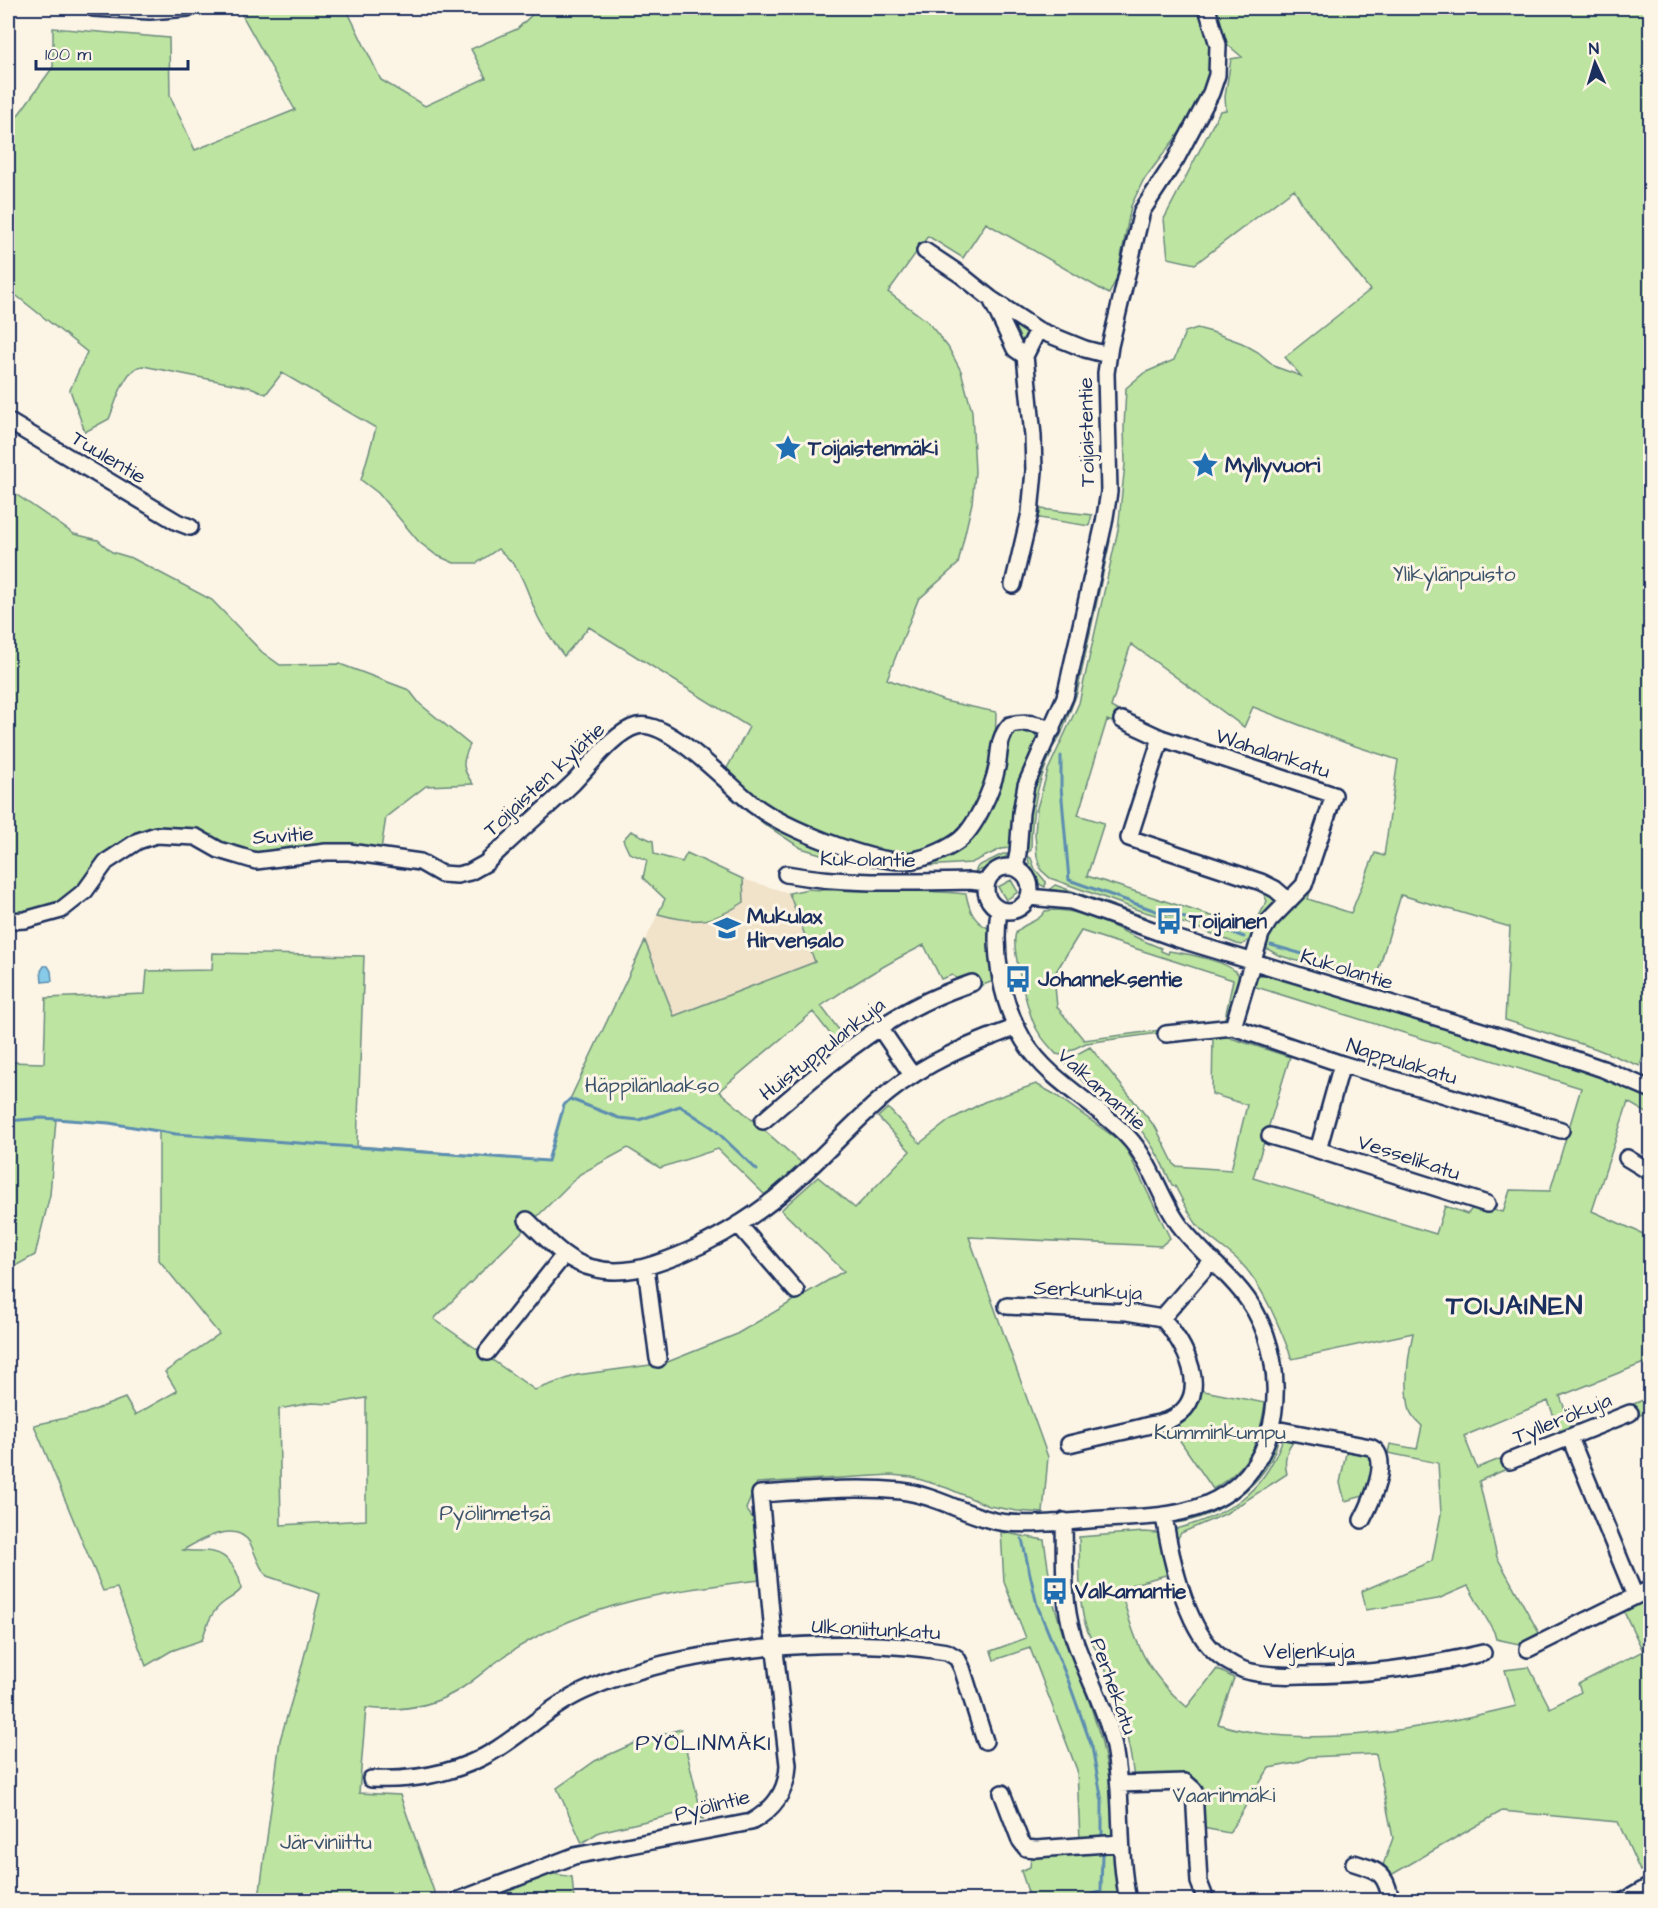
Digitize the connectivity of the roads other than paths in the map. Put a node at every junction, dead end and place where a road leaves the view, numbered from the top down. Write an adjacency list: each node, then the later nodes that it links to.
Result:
1 (93, 8): 2 (street)
2 (188, 8)
3 (1207, 8): 7 (street, Toijaistentie)
4 (925, 251): 5 (street)
5 (991, 300): 6 (street); 8 (street)
6 (1038, 330): 7 (street); 8 (street)
7 (1108, 355): 13 (street, Toijaistentie)
8 (1024, 356): 11 (street)
9 (8, 420): 10 (street, Tuulentie)
10 (190, 527)
11 (1013, 585)
12 (1122, 720): 14 (street, Wahalankatu)
13 (1052, 730): 15 (street, Toijaisten kylätie); 16 (street, Toijaistentie)
14 (1161, 738): 20 (street); 20 (street, Wahalankatu)
15 (380, 856): 22 (street, Suvitie)
16 (1015, 868): 18 (street); 19 (street)
17 (786, 874): 18 (street, Kukolantie)
18 (986, 883): 21 (street)
19 (1029, 897): 21 (street); 23 (street, Kukolantie)
20 (1288, 901): 23 (street, Wahalankatu)
21 (999, 910): 25 (street, Valkamantie)
22 (8, 921)
23 (1252, 962): 26 (street); 31 (street, Kukolantie)
24 (972, 982): 27 (street, Huistuppulankuja)
25 (1017, 1027): 30 (street); 42 (street, Valkamantie)
26 (1233, 1027): 28 (street, Nappulakatu); 29 (street, Nappulakatu)
27 (880, 1028): 30 (street); 32 (street, Huistuppulankuja)
28 (1166, 1034)
29 (1342, 1064): 33 (street, Nappulakatu); 35 (street)
30 (912, 1075): 40 (street)
31 (1650, 1089)
32 (763, 1121)
33 (1561, 1131)
34 (1270, 1136): 35 (street, Vesselikatu)
35 (1318, 1150): 38 (street, Vesselikatu)
36 (1627, 1158): 37 (street)
37 (1650, 1172)
38 (1487, 1204)
39 (527, 1220): 41 (street)
40 (738, 1224): 43 (street); 44 (street)
41 (564, 1255): 43 (street); 47 (street)
42 (1212, 1260): 46 (street, Serkunkuja); 50 (street, Valkamantie)
43 (646, 1268): 48 (street)
44 (796, 1291)
45 (1007, 1306): 46 (street, Serkunkuja)
46 (1162, 1318): 52 (street)
47 (487, 1352)
48 (658, 1359)
49 (1630, 1413): 51 (street, Tyllerökuja)
50 (1270, 1428): 55 (street, Valkamantie); 56 (street)
51 (1570, 1438): 53 (street, Tyllerökuja); 59 (street)
52 (1069, 1444)
53 (1510, 1461)
54 (760, 1494): 57 (street, Valkamantie); 60 (street, Pyölintie)
55 (1164, 1516): 57 (street, Valkamantie); 62 (street, Veljenkuja)
56 (1362, 1520)
57 (1064, 1521): 65 (street, Perhekatu)
58 (1650, 1589): 59 (street)
59 (1635, 1596): 61 (street)
60 (775, 1648): 63 (street, Ulkoniitunkatu); 64 (street, Ulkoniitunkatu); 70 (street, Pyölintie)
61 (1528, 1649)
62 (1483, 1653)
63 (985, 1742)
64 (371, 1779)
65 (1119, 1784): 67 (street, Perhekatu); 72 (street)
66 (1002, 1793): 67 (street)
67 (1121, 1844): 71 (street, Perhekatu)
68 (1354, 1863): 73 (street)
69 (1650, 1886): 74 (street)
70 (459, 1900)
71 (1128, 1900)
72 (1206, 1900)
73 (1392, 1900)
74 (1626, 1900)

